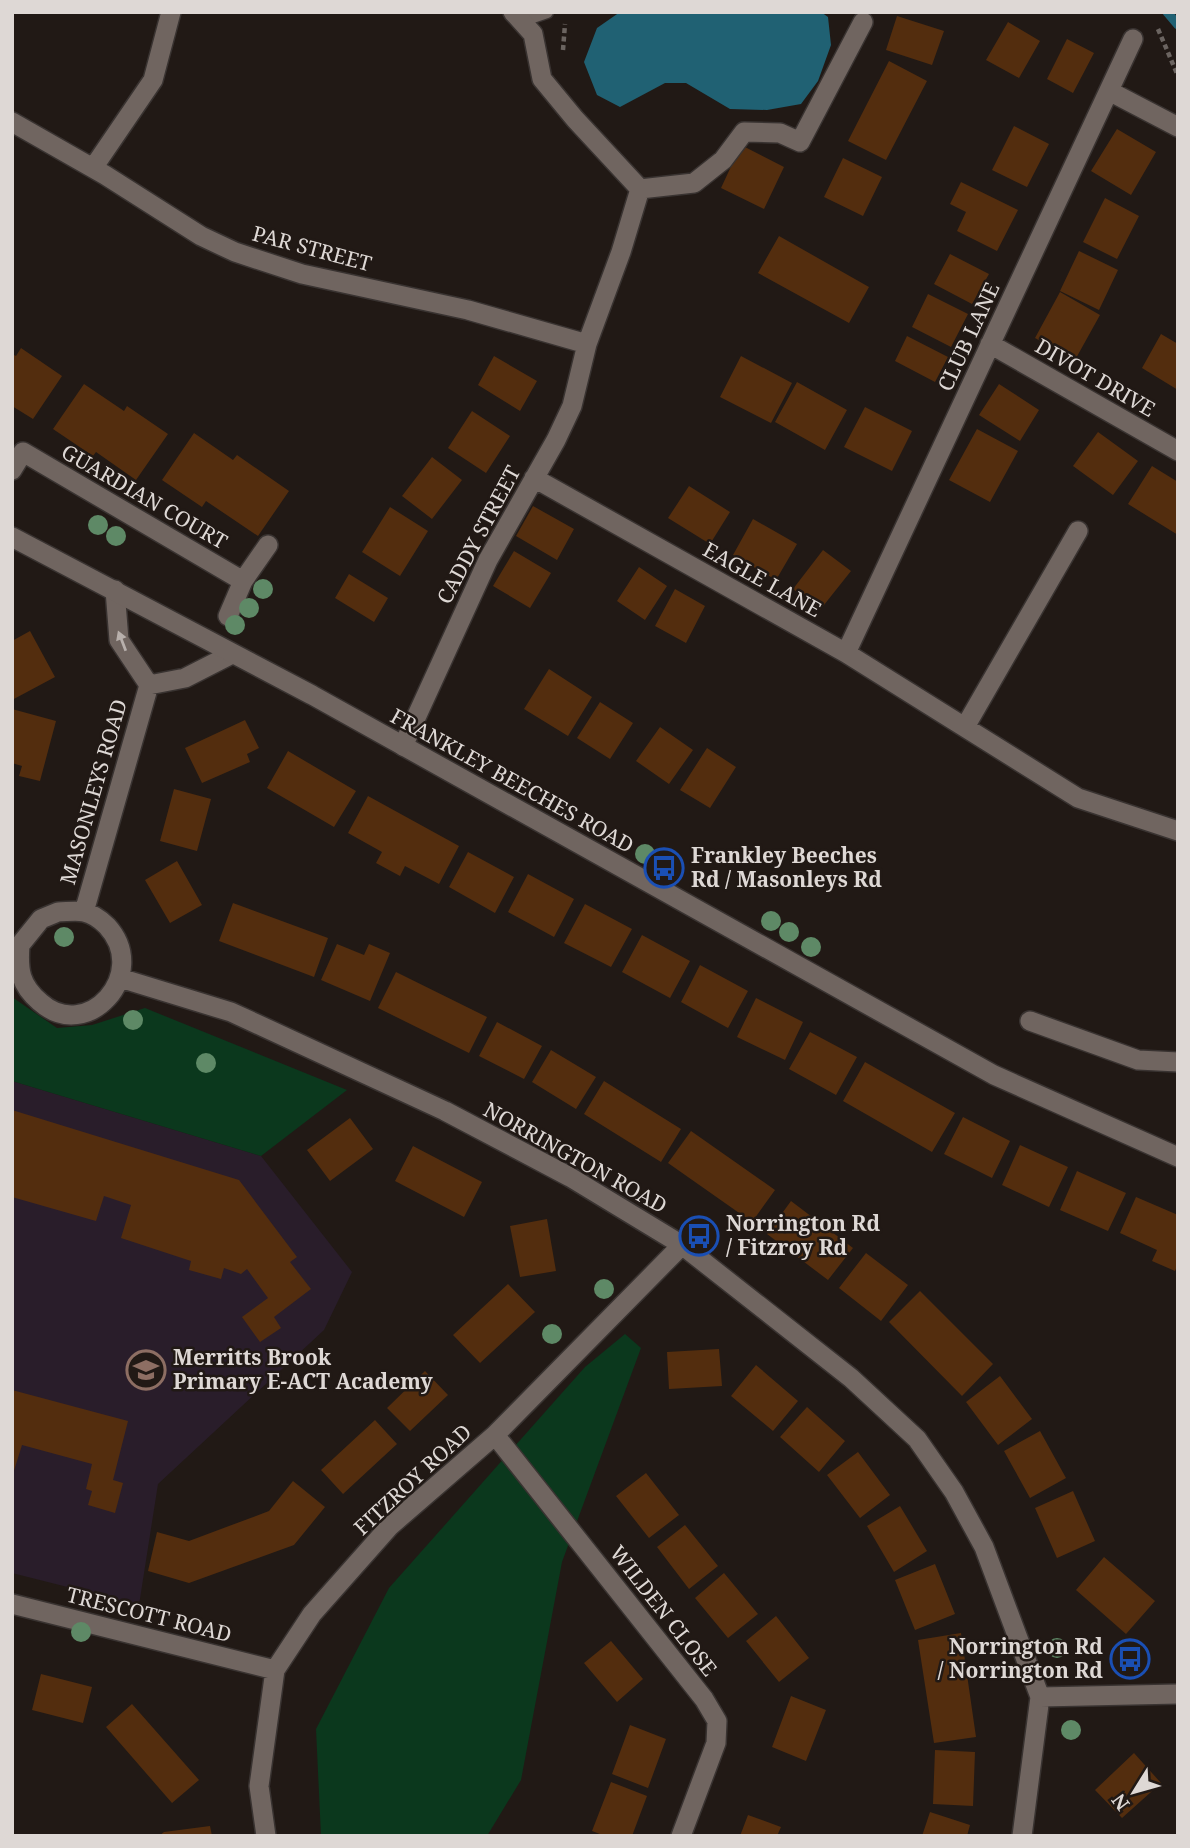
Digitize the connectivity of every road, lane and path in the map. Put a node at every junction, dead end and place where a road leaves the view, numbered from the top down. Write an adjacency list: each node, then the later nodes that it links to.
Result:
1 (171, 12): 9 (street)
2 (547, 12): 3 (lane)
3 (517, 17): 10 (street)
4 (863, 22): 10 (street)
5 (1133, 39): 6 (street, CLUB LANE)
6 (1109, 92): 8 (street); 12 (street, CLUB LANE)
7 (12, 122): 9 (street, PAR STREET)
8 (1178, 127)
9 (93, 168): 11 (street, PAR STREET)
10 (640, 189): 11 (street, CADDY STREET)
11 (587, 344): 16 (street, CADDY STREET)
12 (990, 345): 14 (street, DIVOT DRIVE); 23 (street, CLUB LANE)
13 (17, 451): 15 (street, GUARDIAN COURT); 20 (street, GUARDIAN COURT)
14 (1178, 451)
15 (12, 470)
16 (534, 478): 23 (street, EAGLE LANE); 27 (street, CADDY STREET)
17 (1078, 531): 26 (street)
18 (12, 537): 21 (street, FRANKLEY BEECHES ROAD)
19 (268, 545): 20 (street)
20 (243, 581): 22 (street)
21 (115, 590): 24 (street, FRANKLEY BEECHES ROAD); 25 (street, MASONLEYS ROAD, one-way to 21)
22 (228, 616)
23 (846, 653): 26 (street, EAGLE LANE)
24 (232, 654): 25 (street, MASONLEYS ROAD); 27 (street, FRANKLEY BEECHES ROAD)
25 (149, 685): 29 (street, MASONLEYS ROAD)
26 (965, 727): 28 (street, EAGLE LANE)
27 (403, 746): 34 (street, FRANKLEY BEECHES ROAD)
28 (1178, 831)
29 (84, 912): 30 (street); 31 (street)
30 (16, 944): 31 (street)
31 (120, 978): 35 (street, NORRINGTON ROAD)
32 (1030, 1021): 33 (street)
33 (1178, 1062)
34 (1178, 1157)
35 (682, 1245): 36 (street, FITZROY ROAD); 40 (street, NORRINGTON ROAD)
36 (495, 1436): 38 (street, FITZROY ROAD); 42 (street, WILDEN CLOSE)
37 (12, 1604): 38 (street, TRESCOTT ROAD)
38 (275, 1670): 41 (street, FITZROY ROAD)
39 (1178, 1694): 40 (street)
40 (1040, 1697): 43 (street)
41 (266, 1836)
42 (681, 1836)
43 (1022, 1836)

